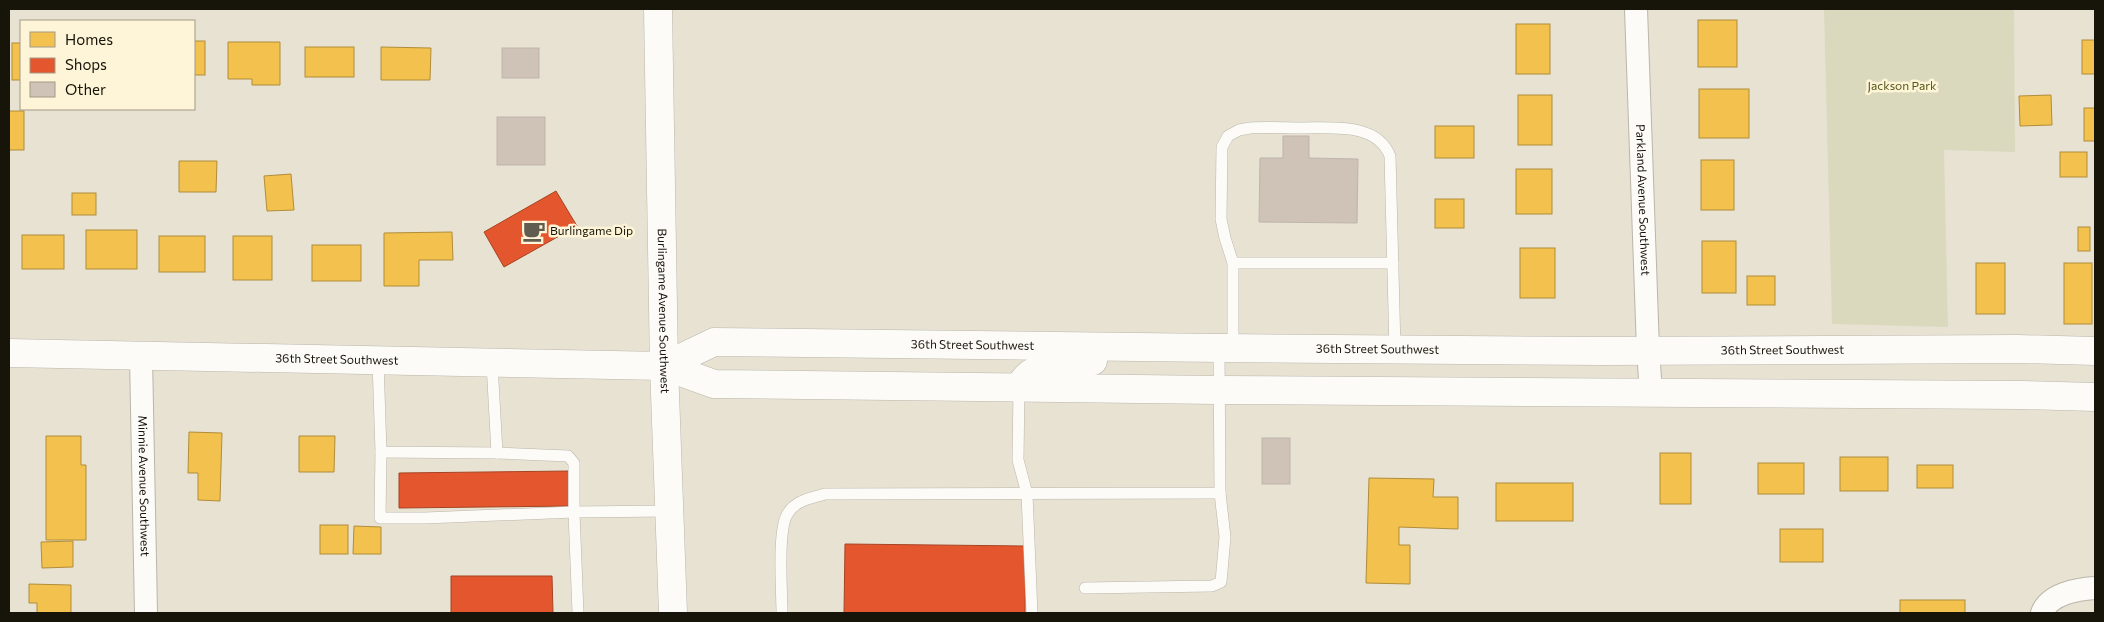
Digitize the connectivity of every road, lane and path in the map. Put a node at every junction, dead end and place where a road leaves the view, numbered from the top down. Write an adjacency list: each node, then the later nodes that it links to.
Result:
1 (658, 9): 14 (street, Burlingame Avenue Southwest)
2 (1636, 9): 8 (street, Parkland Avenue Southwest)
3 (1233, 263): 4 (lane); 4 (lane); 6 (lane)
4 (1394, 263): 7 (lane)
5 (1146, 347): 6 (street, 36th Street Southwest); 14 (street, 36th Street Southwest); 15 (street)
6 (1226, 348): 7 (street, 36th Street Southwest); 16 (lane)
7 (1395, 349): 8 (street, 36th Street Southwest)
8 (1648, 350): 9 (street, 36th Street Southwest); 17 (street, Parkland Avenue Southwest)
9 (2095, 351)
10 (9, 353): 11 (street, 36th Street Southwest)
11 (141, 357): 12 (street, 36th Street Southwest); 27 (street, Minnie Avenue Southwest)
12 (378, 361): 13 (street, 36th Street Southwest); 19 (lane)
13 (492, 363): 14 (street, 36th Street Southwest); 20 (lane)
14 (664, 366): 15 (street, 36th Street Southwest); 23 (street, Burlingame Avenue Southwest)
15 (1019, 387): 16 (street, 36th Street Southwest); 22 (lane)
16 (1218, 390): 17 (street, 36th Street Southwest); 21 (lane)
17 (1651, 393): 18 (street, 36th Street Southwest)
18 (2095, 397)
19 (381, 452): 20 (lane); 24 (lane)
20 (497, 453): 24 (lane)
21 (1220, 493): 22 (lane); 25 (lane)
22 (1027, 494): 30 (lane); 31 (lane)
23 (670, 511): 24 (lane); 29 (street, Burlingame Avenue Southwest)
24 (574, 512): 28 (lane)
25 (1085, 588)
26 (2095, 588): 32 (street)
27 (146, 613)
28 (578, 613)
29 (673, 613)
30 (782, 613)
31 (1032, 613)
32 (2042, 613)

